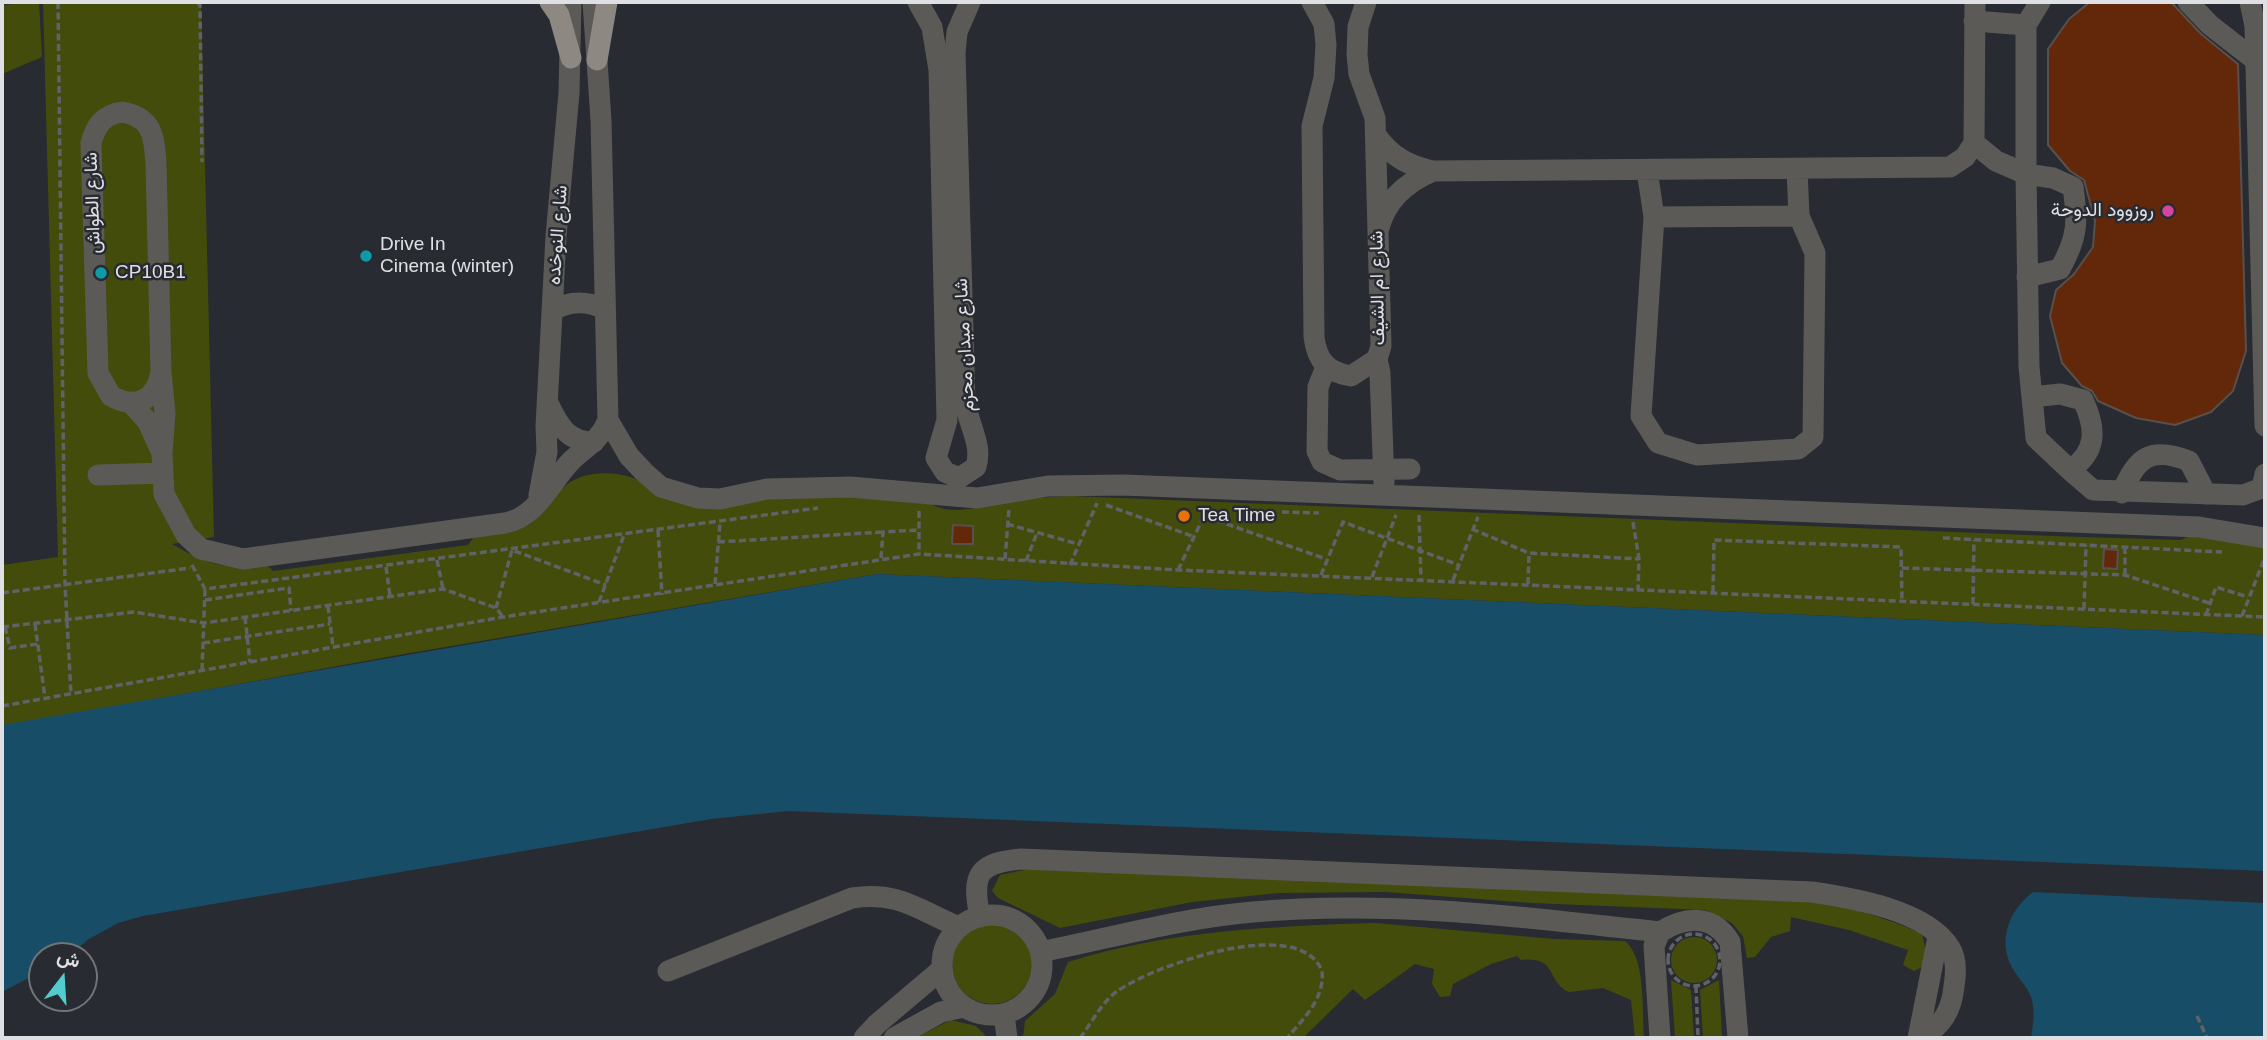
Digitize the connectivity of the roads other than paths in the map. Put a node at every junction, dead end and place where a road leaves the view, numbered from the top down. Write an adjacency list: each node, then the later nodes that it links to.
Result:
1 (550, 2): 14 (main road)
2 (571, 2): 14 (street, شارع النوخده)
3 (593, 2): 15 (street)
4 (607, 2): 15 (main road)
5 (918, 2): 6 (street, شارع ميدان محزم)
6 (970, 2)
7 (1312, 2): 18 (street)
8 (1366, 2): 17 (street, شارع ام الشيف)
9 (2039, 2): 13 (street)
10 (2188, 2): 16 (street)
11 (2250, 2): 16 (street)
12 (1974, 11): 13 (street); 20 (street)
13 (2026, 24): 24 (street)
14 (571, 58): 30 (street, شارع النوخده)
15 (597, 60): 29 (street)
16 (2255, 60): 38 (street)
17 (1359, 74): 18 (street); 19 (street, شارع ام الشيف)
18 (1325, 75): 32 (street)
19 (1376, 135): 23 (street); 27 (street, شارع ام الشيف)
20 (1975, 144): 21 (street); 24 (street)
21 (1797, 169): 22 (street); 25 (street)
22 (1647, 170): 23 (street); 26 (street)
23 (1433, 171): 27 (street)
24 (2026, 174): 28 (street); 28 (street)
25 (1799, 216): 26 (street); 26 (street)
26 (1654, 217)
27 (1377, 238): 31 (street, شارع ام الشيف)
28 (2026, 277): 34 (street)
29 (606, 309): 30 (street); 37 (street)
30 (552, 311): 35 (street, شارع النوخده)
31 (1377, 359): 32 (street, شارع ام الشيف); 41 (street)
32 (1326, 367): 41 (street)
33 (161, 372): 36 (street); 36 (street, شارع الطواش); 40 (street, شارع الطواش)
34 (2032, 397): 43 (street); 43 (street)
35 (548, 403): 39 (street); 48 (street)
36 (132, 404): 40 (street, شارع الطواش)
37 (608, 420): 39 (street); 49 (street)
38 (2265, 426)
39 (594, 442): 48 (street)
40 (162, 464): 45 (street); 48 (street, شارع الطواش)
41 (1382, 468): 42 (street); 49 (street)
42 (1410, 469)
43 (2070, 470): 46 (street)
44 (2265, 474): 47 (street)
45 (98, 475)
46 (2122, 493): 47 (street); 47 (street)
47 (2206, 495)
48 (536, 503)
49 (1385, 505): 50 (street)
50 (2259, 546)
51 (980, 917): 52 (street); 54 (street); 55 (street)
52 (959, 928): 56 (street); 57 (street)
53 (1660, 932): 55 (street); 63 (street); 64 (street)
54 (1938, 937): 65 (street); 65 (street)
55 (1040, 952): 59 (street)
56 (942, 969): 58 (street); 60 (street)
57 (668, 971)
58 (964, 1007): 59 (street); 61 (street)
59 (1004, 1014): 62 (street)
60 (864, 1038)
61 (894, 1038)
62 (1007, 1038)
63 (1660, 1038)
64 (1738, 1038)
65 (1919, 1038)

